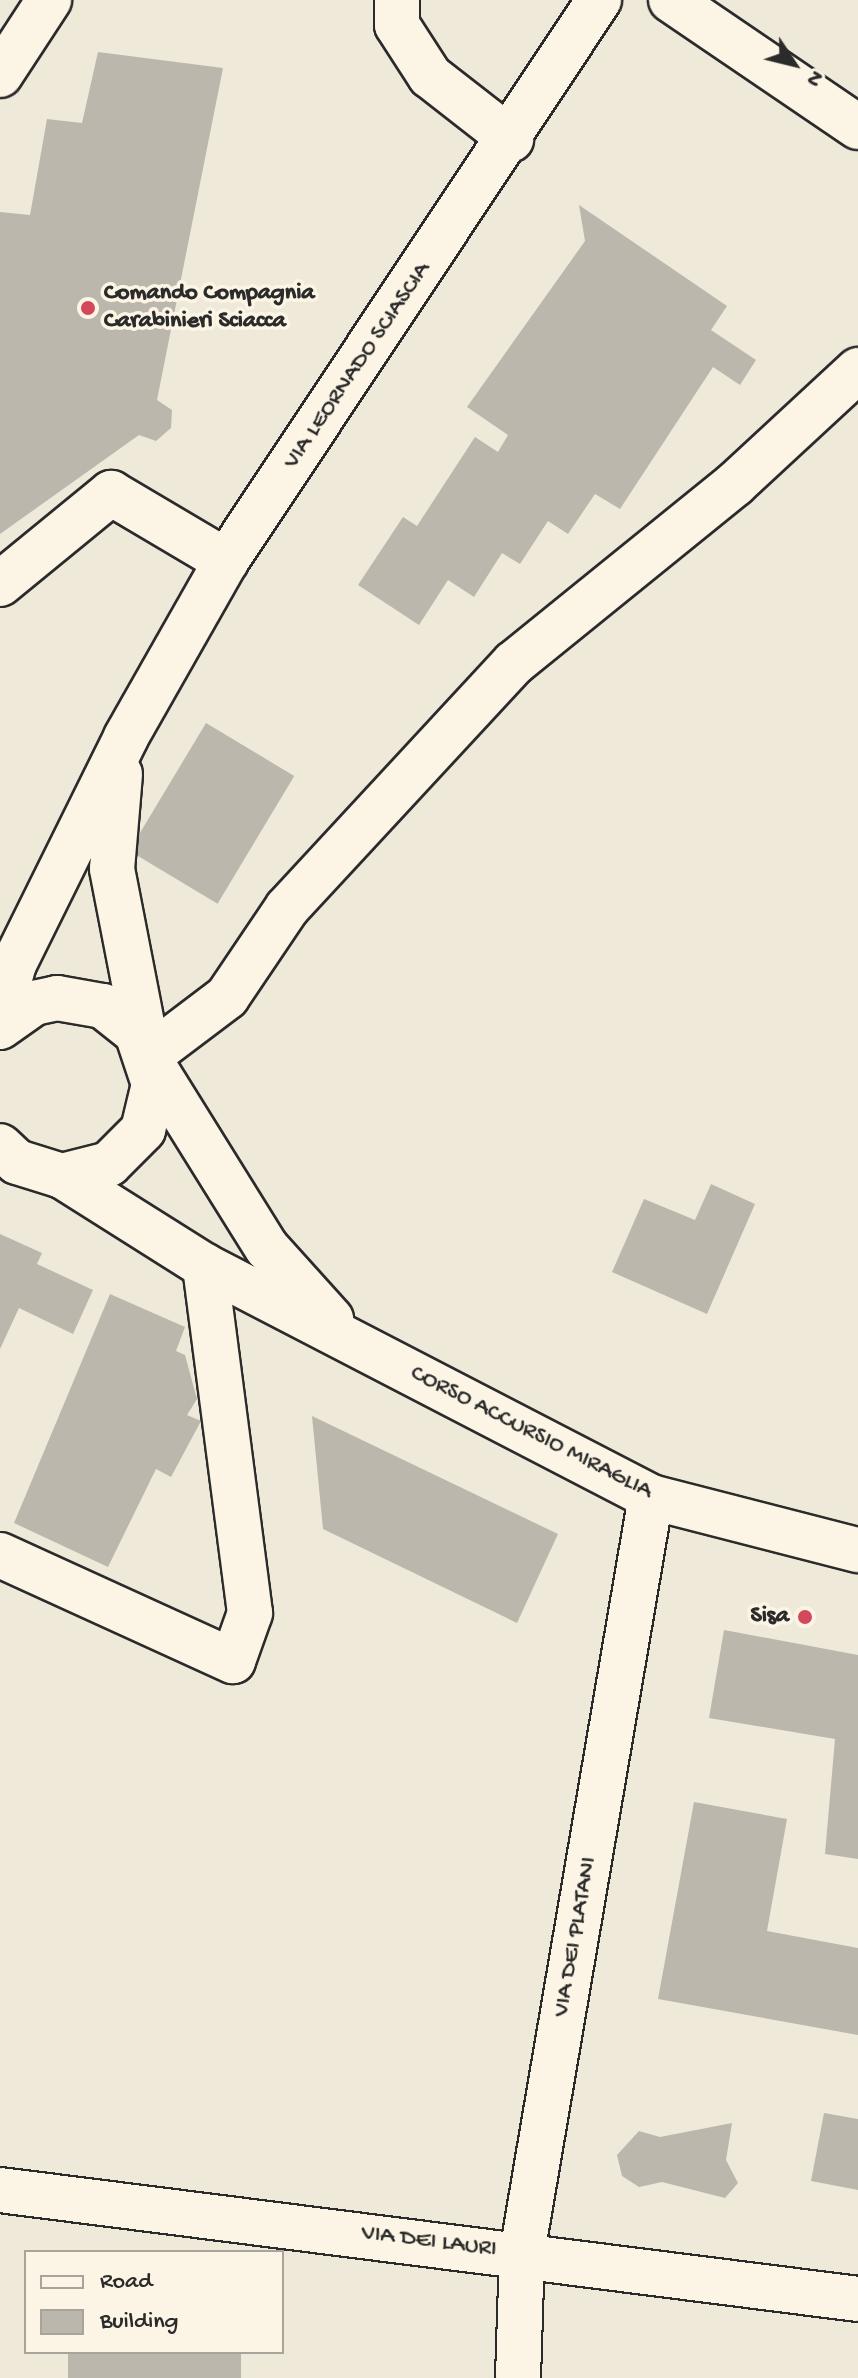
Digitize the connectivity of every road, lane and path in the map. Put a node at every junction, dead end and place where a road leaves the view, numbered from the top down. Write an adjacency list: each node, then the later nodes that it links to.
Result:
1 (49, 0): 5 (street)
2 (397, 0): 7 (street)
3 (599, 0): 7 (street, VIA LEORNADO SCIASCIA)
4 (671, 0): 6 (street)
5 (0, 75)
6 (858, 127)
7 (511, 139): 9 (street, VIA LEORNADO SCIASCIA)
8 (858, 370): 16 (street)
9 (226, 561): 10 (street); 11 (street, VIA LEORNADO SCIASCIA)
10 (0, 584)
11 (126, 737): 12 (street, VIA LEORNADO SCIASCIA); 16 (street)
12 (7, 960): 13 (street); 14 (street, VIA LEORNADO SCIASCIA)
13 (82, 999): 15 (street); 16 (street)
14 (0, 1014)
15 (0, 1027)
16 (149, 1056): 18 (street); 20 (street)
17 (0, 1146): 18 (street, CORSO ACCURSIO MIRAGLIA)
18 (62, 1176): 19 (street, CORSO ACCURSIO MIRAGLIA)
19 (205, 1266): 20 (street, CORSO ACCURSIO MIRAGLIA); 23 (street)
20 (349, 1339): 21 (street, CORSO ACCURSIO MIRAGLIA)
21 (651, 1497): 22 (street, CORSO ACCURSIO MIRAGLIA); 25 (street, VIA DEI PLATANI)
22 (858, 1550)
23 (0, 1555)
24 (0, 2190): 25 (street, VIA DEI LAURI)
25 (522, 2253): 26 (street, VIA DEI LAURI); 27 (street, VIA DEI PLATANI)
26 (858, 2299)
27 (518, 2378)

